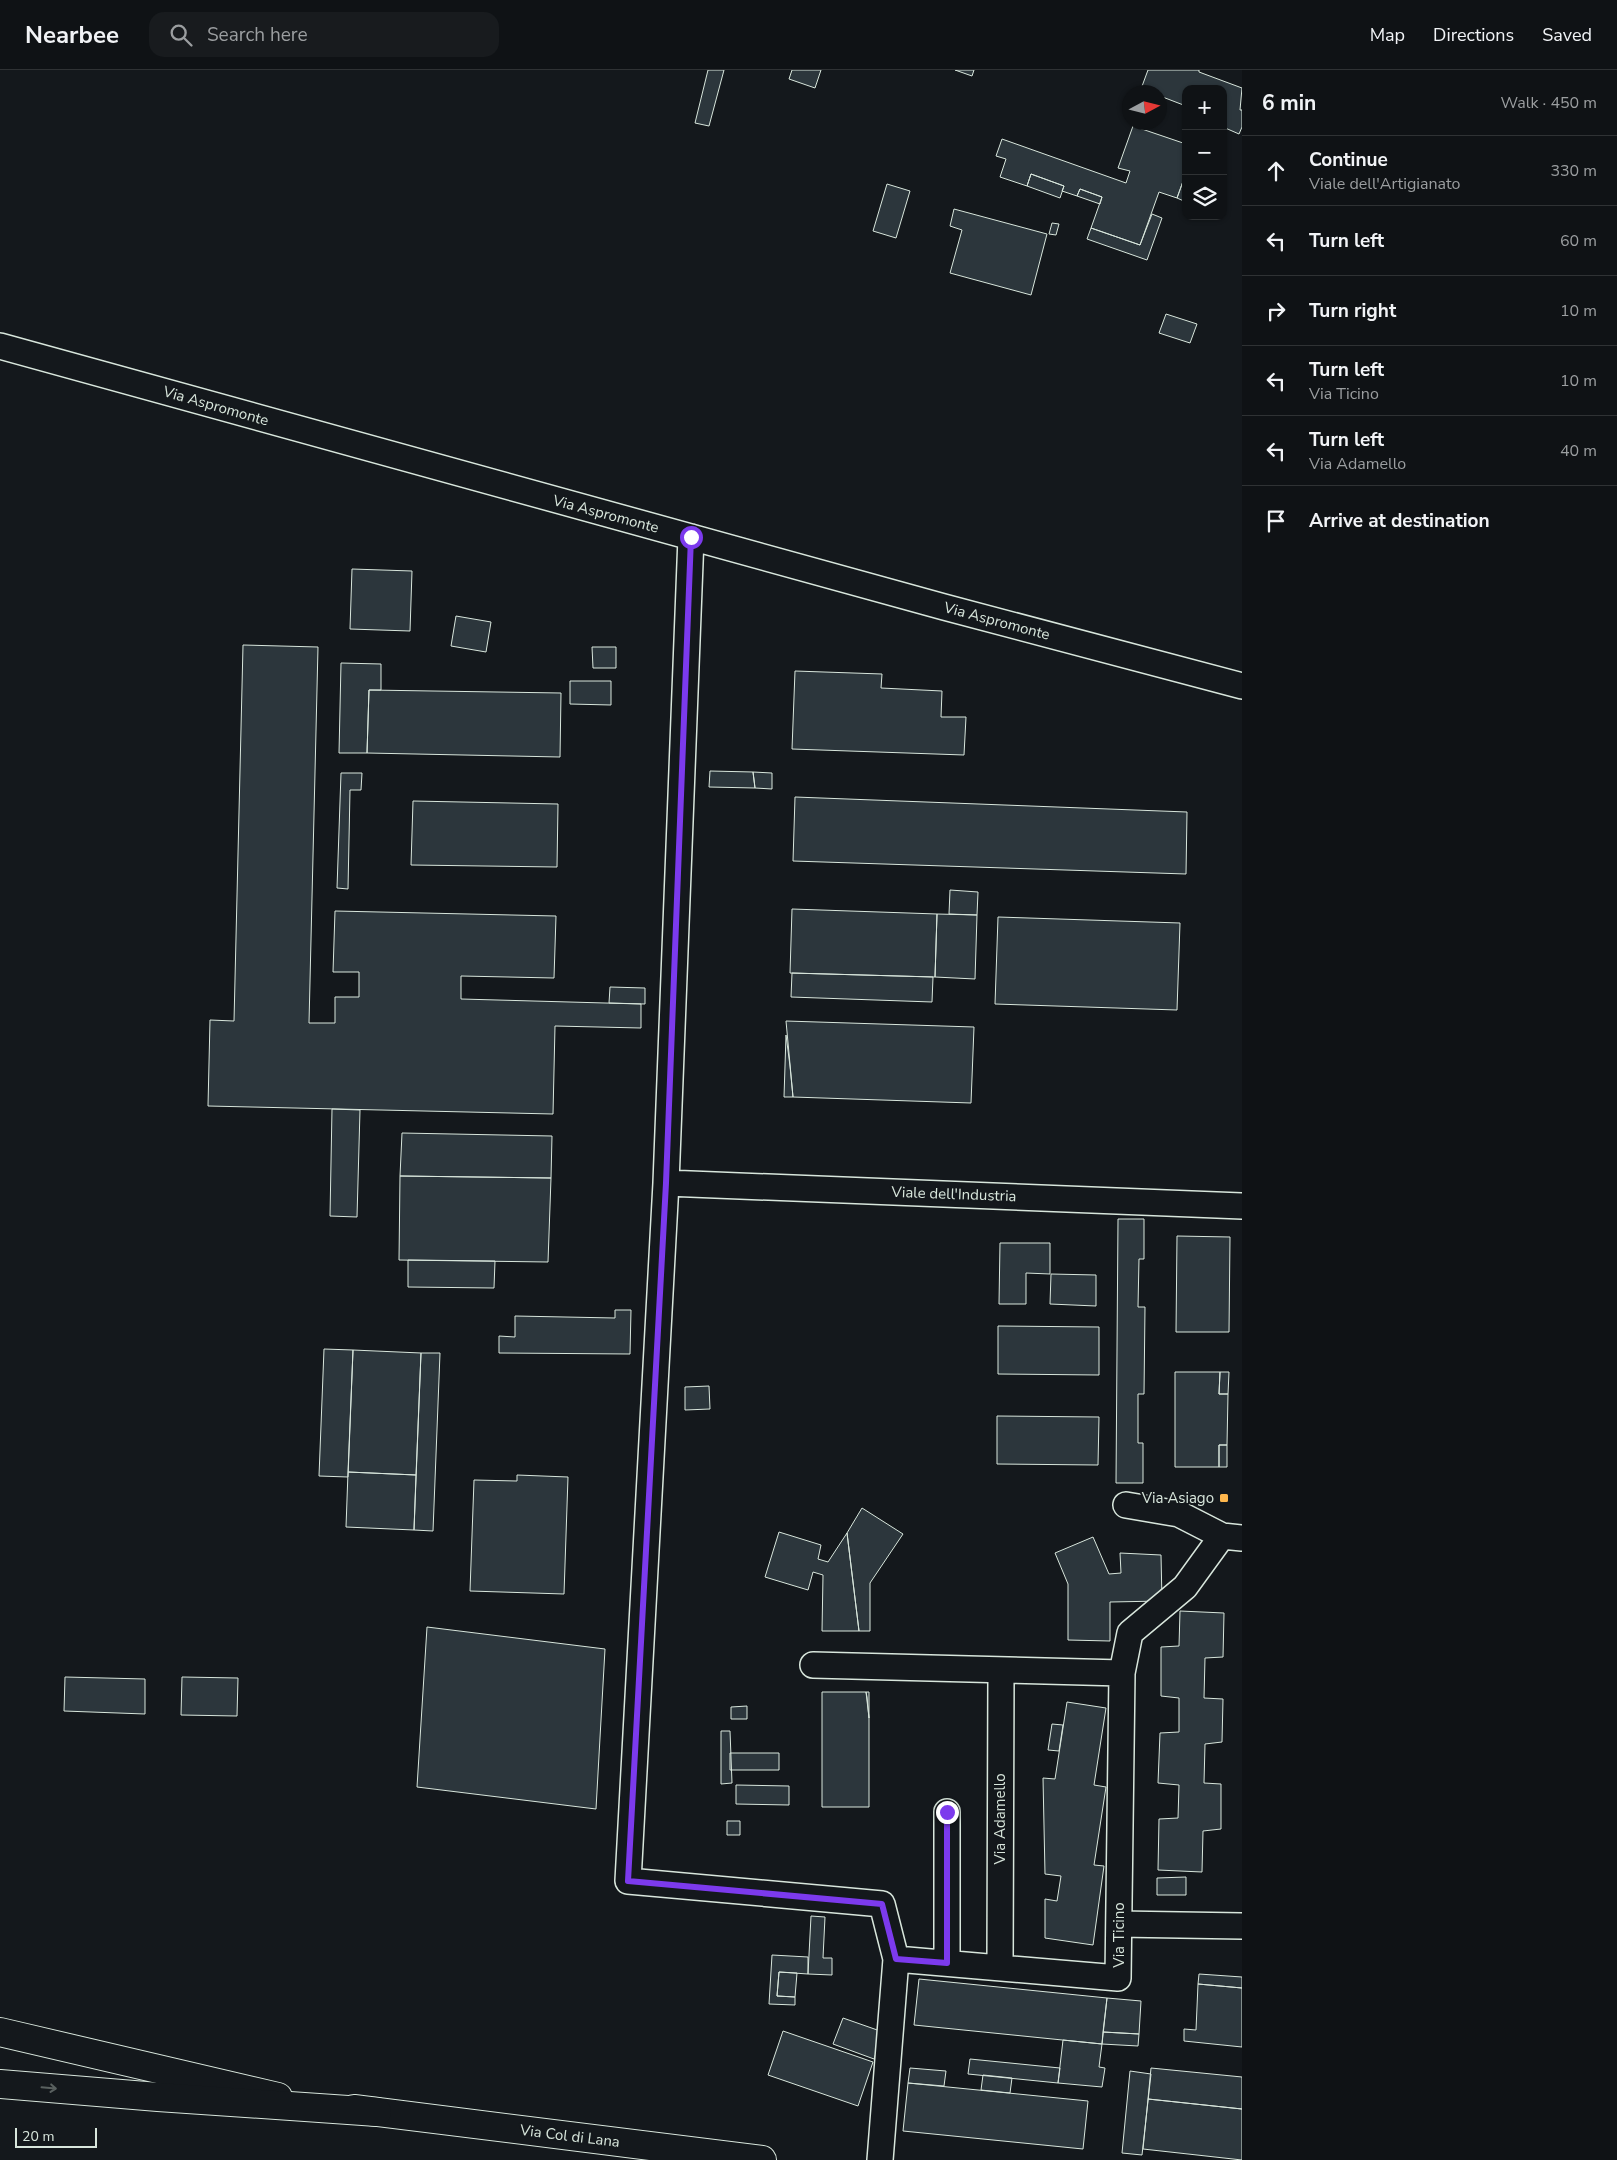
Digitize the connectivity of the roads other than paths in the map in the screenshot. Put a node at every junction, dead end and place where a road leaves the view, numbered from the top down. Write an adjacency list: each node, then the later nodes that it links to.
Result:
1 (0, 346): 2 (street, Via Aspromonte)
2 (691, 537): 3 (street, Via Aspromonte); 4 (street)
3 (1242, 686)
4 (666, 1183): 5 (street, Viale dell'Industria); 14 (street)
5 (1242, 1206)
6 (1126, 1505): 7 (street)
7 (1232, 1537): 10 (street, Via Ticino)
8 (813, 1665): 9 (street)
9 (1001, 1670): 10 (street); 16 (street, Via Adamello)
10 (1122, 1673): 12 (street, Via Ticino)
11 (947, 1812): 15 (street)
12 (1119, 1924): 13 (street); 16 (street, Via Ticino)
13 (1242, 1926)
14 (896, 1959): 15 (street, Via Ticino); 21 (street)
15 (947, 1963): 16 (street, Via Ticino)
16 (1000, 1968)
17 (0, 2032): 19 (main road)
18 (0, 2084): 19 (main road, one-way to 19)
19 (377, 2112): 20 (main road, Via Col di Lana)
20 (762, 2160)
21 (880, 2160)

